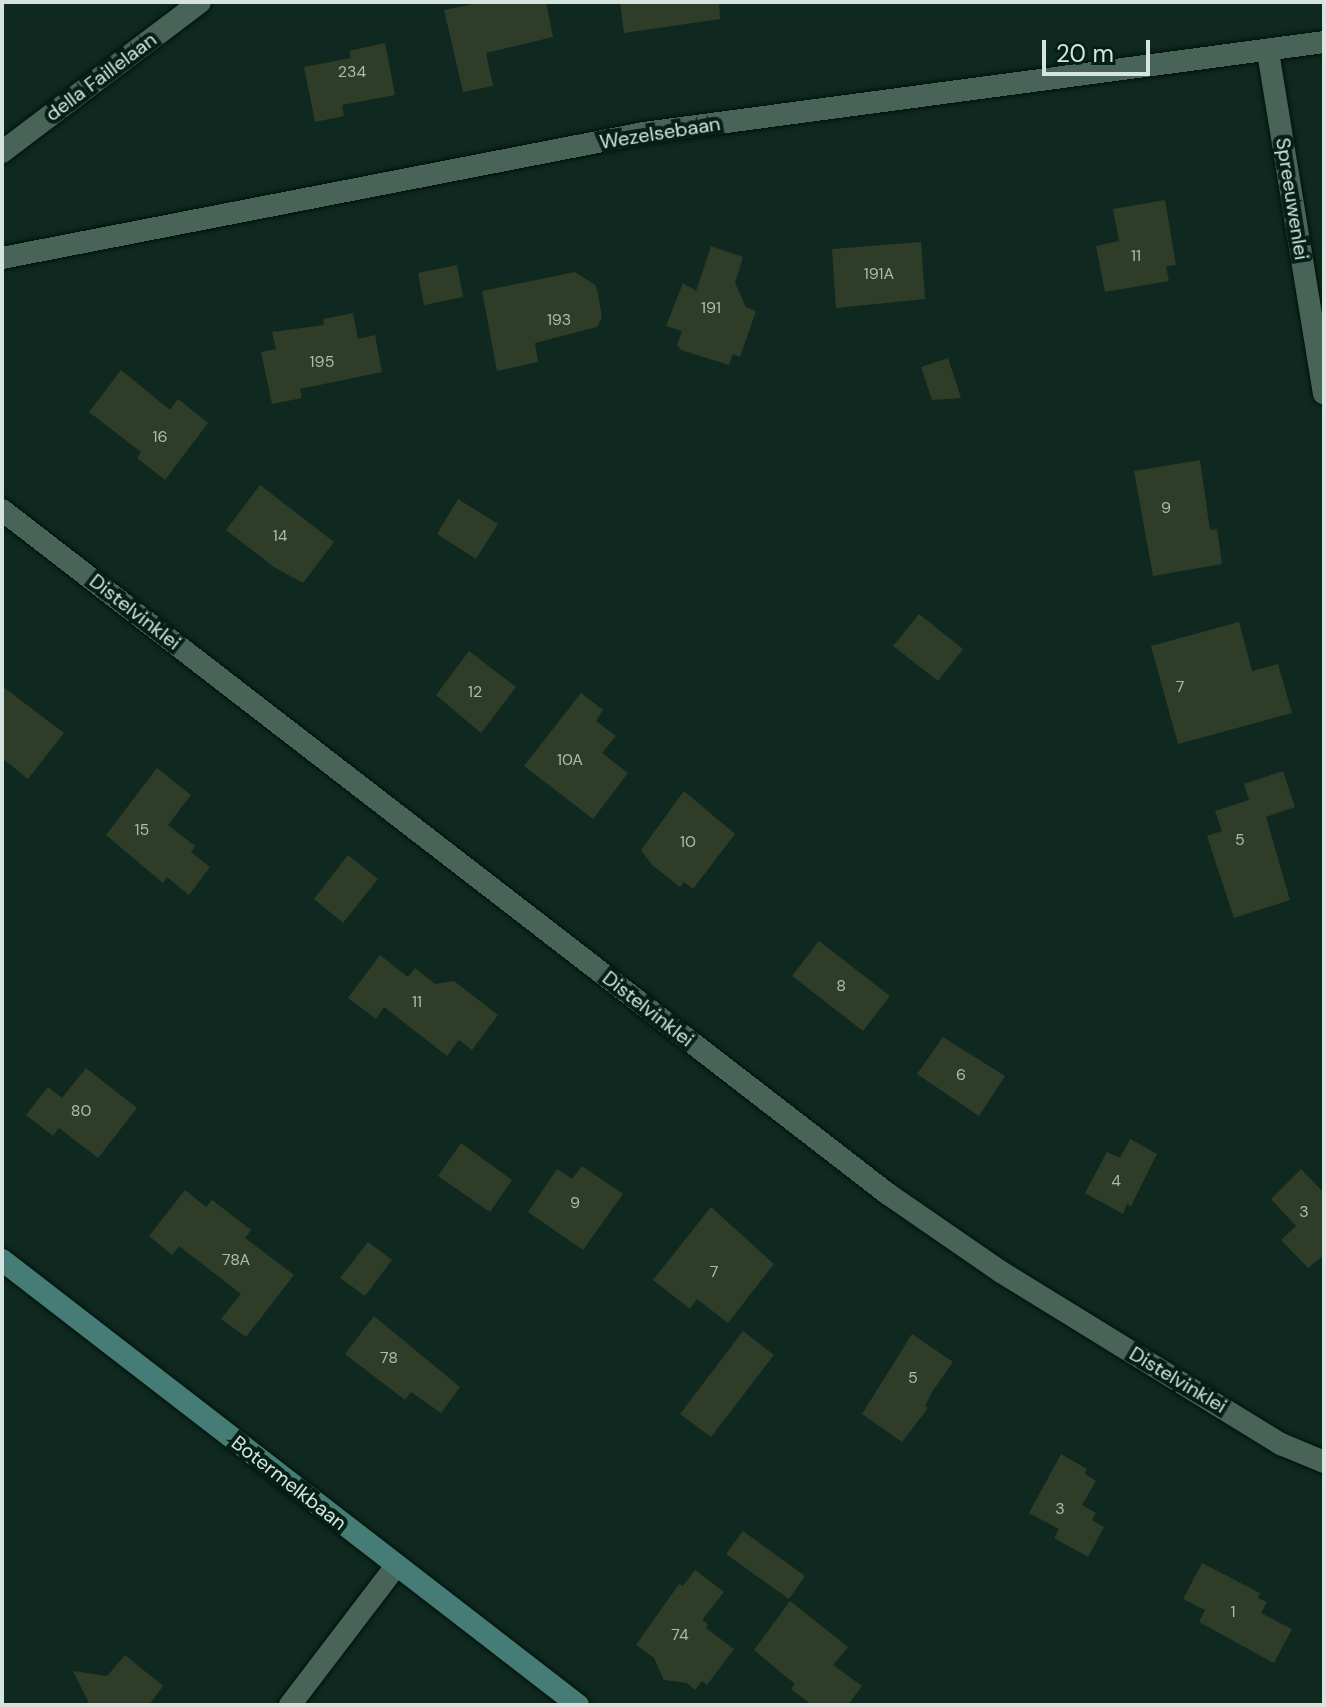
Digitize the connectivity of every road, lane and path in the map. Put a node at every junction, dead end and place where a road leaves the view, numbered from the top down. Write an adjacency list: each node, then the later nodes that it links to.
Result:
1 (200, 2): 4 (street, della Faillelaan)
2 (1324, 42): 3 (street, Wezelsebaan)
3 (1268, 52): 5 (street, Wezelsebaan); 6 (street, Spreeuwenlei)
4 (2, 152)
5 (2, 258)
6 (1324, 393)
7 (2, 510): 9 (street, Distelvinklei)
8 (2, 1260): 10 (main road, Botermelkbaan)
9 (1324, 1462)
10 (396, 1566): 11 (street); 12 (main road, Botermelkbaan)
11 (290, 1705)
12 (578, 1705)

